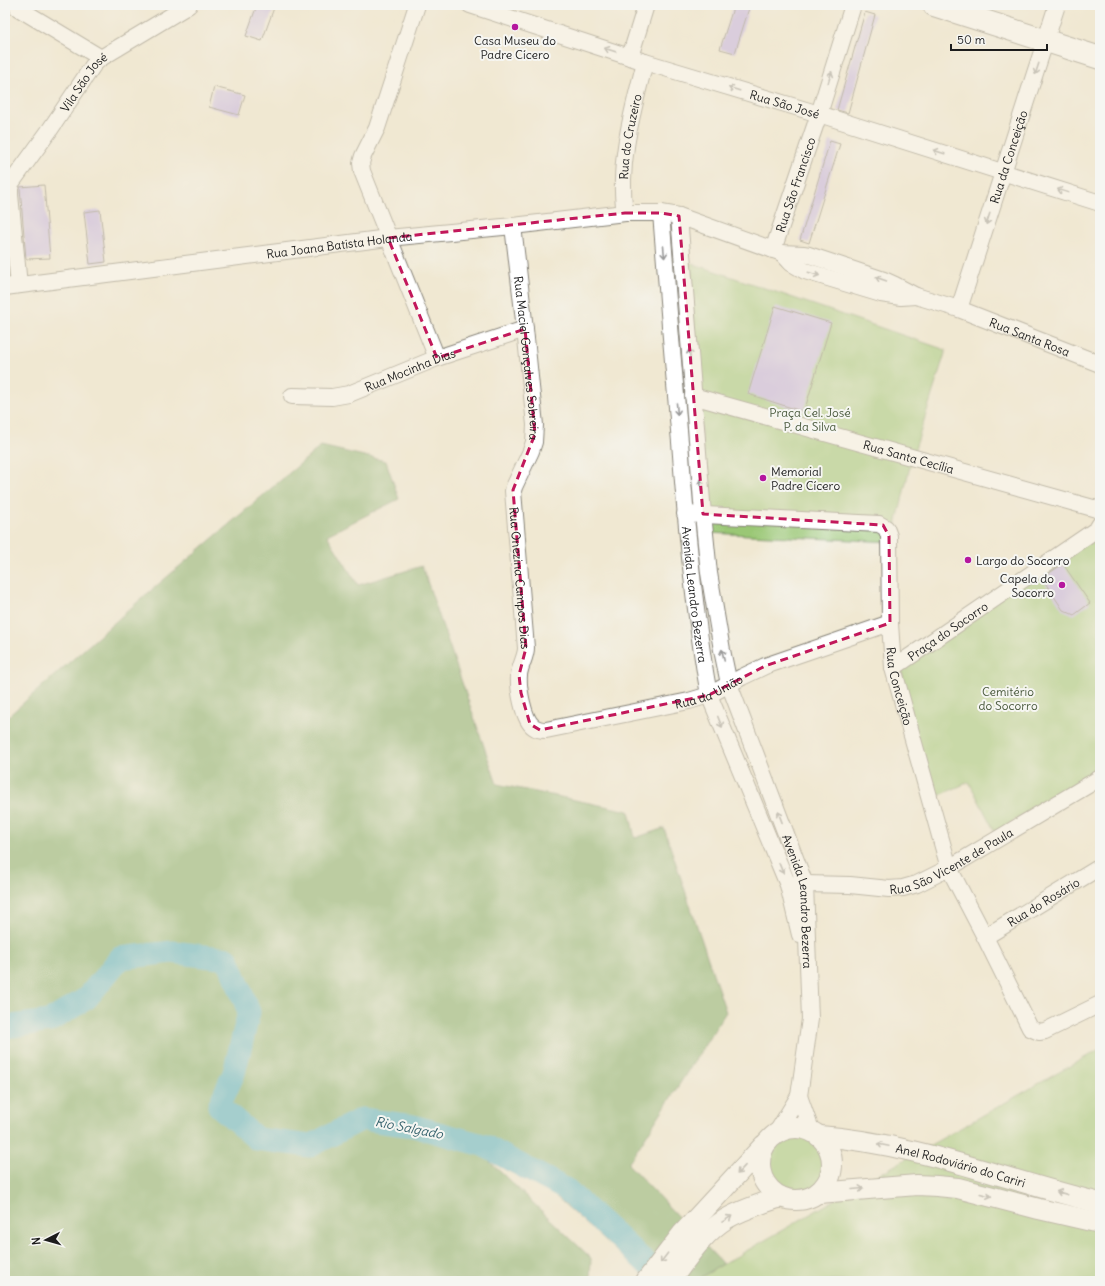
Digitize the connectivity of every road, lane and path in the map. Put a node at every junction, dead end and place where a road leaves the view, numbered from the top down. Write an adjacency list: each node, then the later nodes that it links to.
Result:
1 (189, 5): 11 (street, Vila São José)
2 (417, 5): 22 (street)
3 (470, 5): 10 (street, Rua São José, one-way to 3)
4 (646, 5): 10 (street)
5 (853, 5): 14 (street, Rua São Francisco, one-way to 5)
6 (934, 5): 9 (highway)
7 (1057, 5): 9 (street, Rua da Conceição)
8 (18, 8): 11 (street)
9 (1047, 40): 12 (highway); 15 (street, Rua da Conceição, one-way to 15)
10 (630, 57): 13 (street, Rua São José)
11 (101, 58): 16 (street, Vila São José)
12 (1100, 58)
13 (645, 62): 14 (street, Rua São José, one-way to 13); 18 (street, Rua do Cruzeiro)
14 (819, 114): 15 (street, Rua São José, one-way to 14); 23 (street, Rua São Francisco)
15 (1003, 172): 17 (street, Rua São José, one-way to 15); 25 (street, Rua da Conceição, one-way to 25)
16 (7, 186): 24 (street, Rua Joana Batista Holanda)
17 (1100, 203)
18 (626, 213): 19 (street, Rua Joana Batista Holanda); 21 (street, Rua Joana Batista Holanda)
19 (661, 213): 20 (street); 33 (street, Avenida Leandro Bezerra, one-way to 33)
20 (679, 216): 23 (street); 30 (street, Avenida Leandro Bezerra, one-way to 20)
21 (513, 226): 22 (street, Rua Joana Batista Holanda); 26 (street, Rua Maciel Gonçalves Sobreira)
22 (388, 238): 24 (street, Rua Joana Batista Holanda); 27 (street)
23 (778, 252): 25 (street)
24 (12, 286)
25 (959, 309): 28 (street, Rua Santa Rosa)
26 (525, 329): 27 (street, Rua Mocinha Dias); 31 (street, Rua Maciel Gonçalves Sobreira)
27 (437, 358): 29 (street, Rua Mocinha Dias)
28 (1100, 364)
29 (292, 396)
30 (693, 396): 32 (street, Rua Santa Cecília); 34 (street, Avenida Leandro Bezerra, one-way to 30)
31 (514, 486): 40 (street, Rua Onezina Campos Dias)
32 (1100, 510)
33 (685, 514): 34 (street, Rua Conceição); 39 (street, Avenida Leandro Bezerra)
34 (703, 514): 36 (street, Rua Conceição); 38 (street, Avenida Leandro Bezerra, one-way to 34)
35 (1100, 524): 37 (street, Praça do Socorro)
36 (890, 623): 37 (street, Rua Conceição); 38 (street, Rua da União)
37 (893, 668): 43 (street, Rua Conceição)
38 (729, 684): 39 (street, Rua da União); 44 (street, Avenida Leandro Bezerra, one-way to 38)
39 (710, 695): 40 (street, Rua da União); 45 (street, Avenida Leandro Bezerra, one-way to 45)
40 (526, 716)
41 (1100, 778): 43 (street, Rua São Vicente de Paula)
42 (1100, 867): 46 (street, Rua do Rosário)
43 (949, 868): 44 (street, Rua São Vicente de Paula); 46 (street, Rua Conceição)
44 (805, 884): 45 (street, Rua São Vicente de Paula); 47 (street, Avenida Leandro Bezerra)
45 (788, 885): 47 (street, Avenida Leandro Bezerra)
46 (985, 937): 48 (street, Rua Conceição)
47 (809, 978): 49 (street, Avenida Leandro Bezerra)
48 (1100, 1004)
49 (799, 1096): 50 (street); 51 (street)
50 (816, 1133): 51 (main road); 52 (main road); 54 (main road, Anel Rodoviário do Cariri, one-way to 50)
51 (772, 1137): 53 (main road); 56 (main road, one-way to 56)
52 (819, 1193): 53 (main road); 55 (main road, Anel Rodoviário do Cariri, one-way to 55)
53 (781, 1197): 56 (main road, one-way to 53)
54 (1100, 1203)
55 (1100, 1223)
56 (690, 1239): 57 (main road, one-way to 57); 58 (main road)
57 (646, 1281)
58 (670, 1281)

